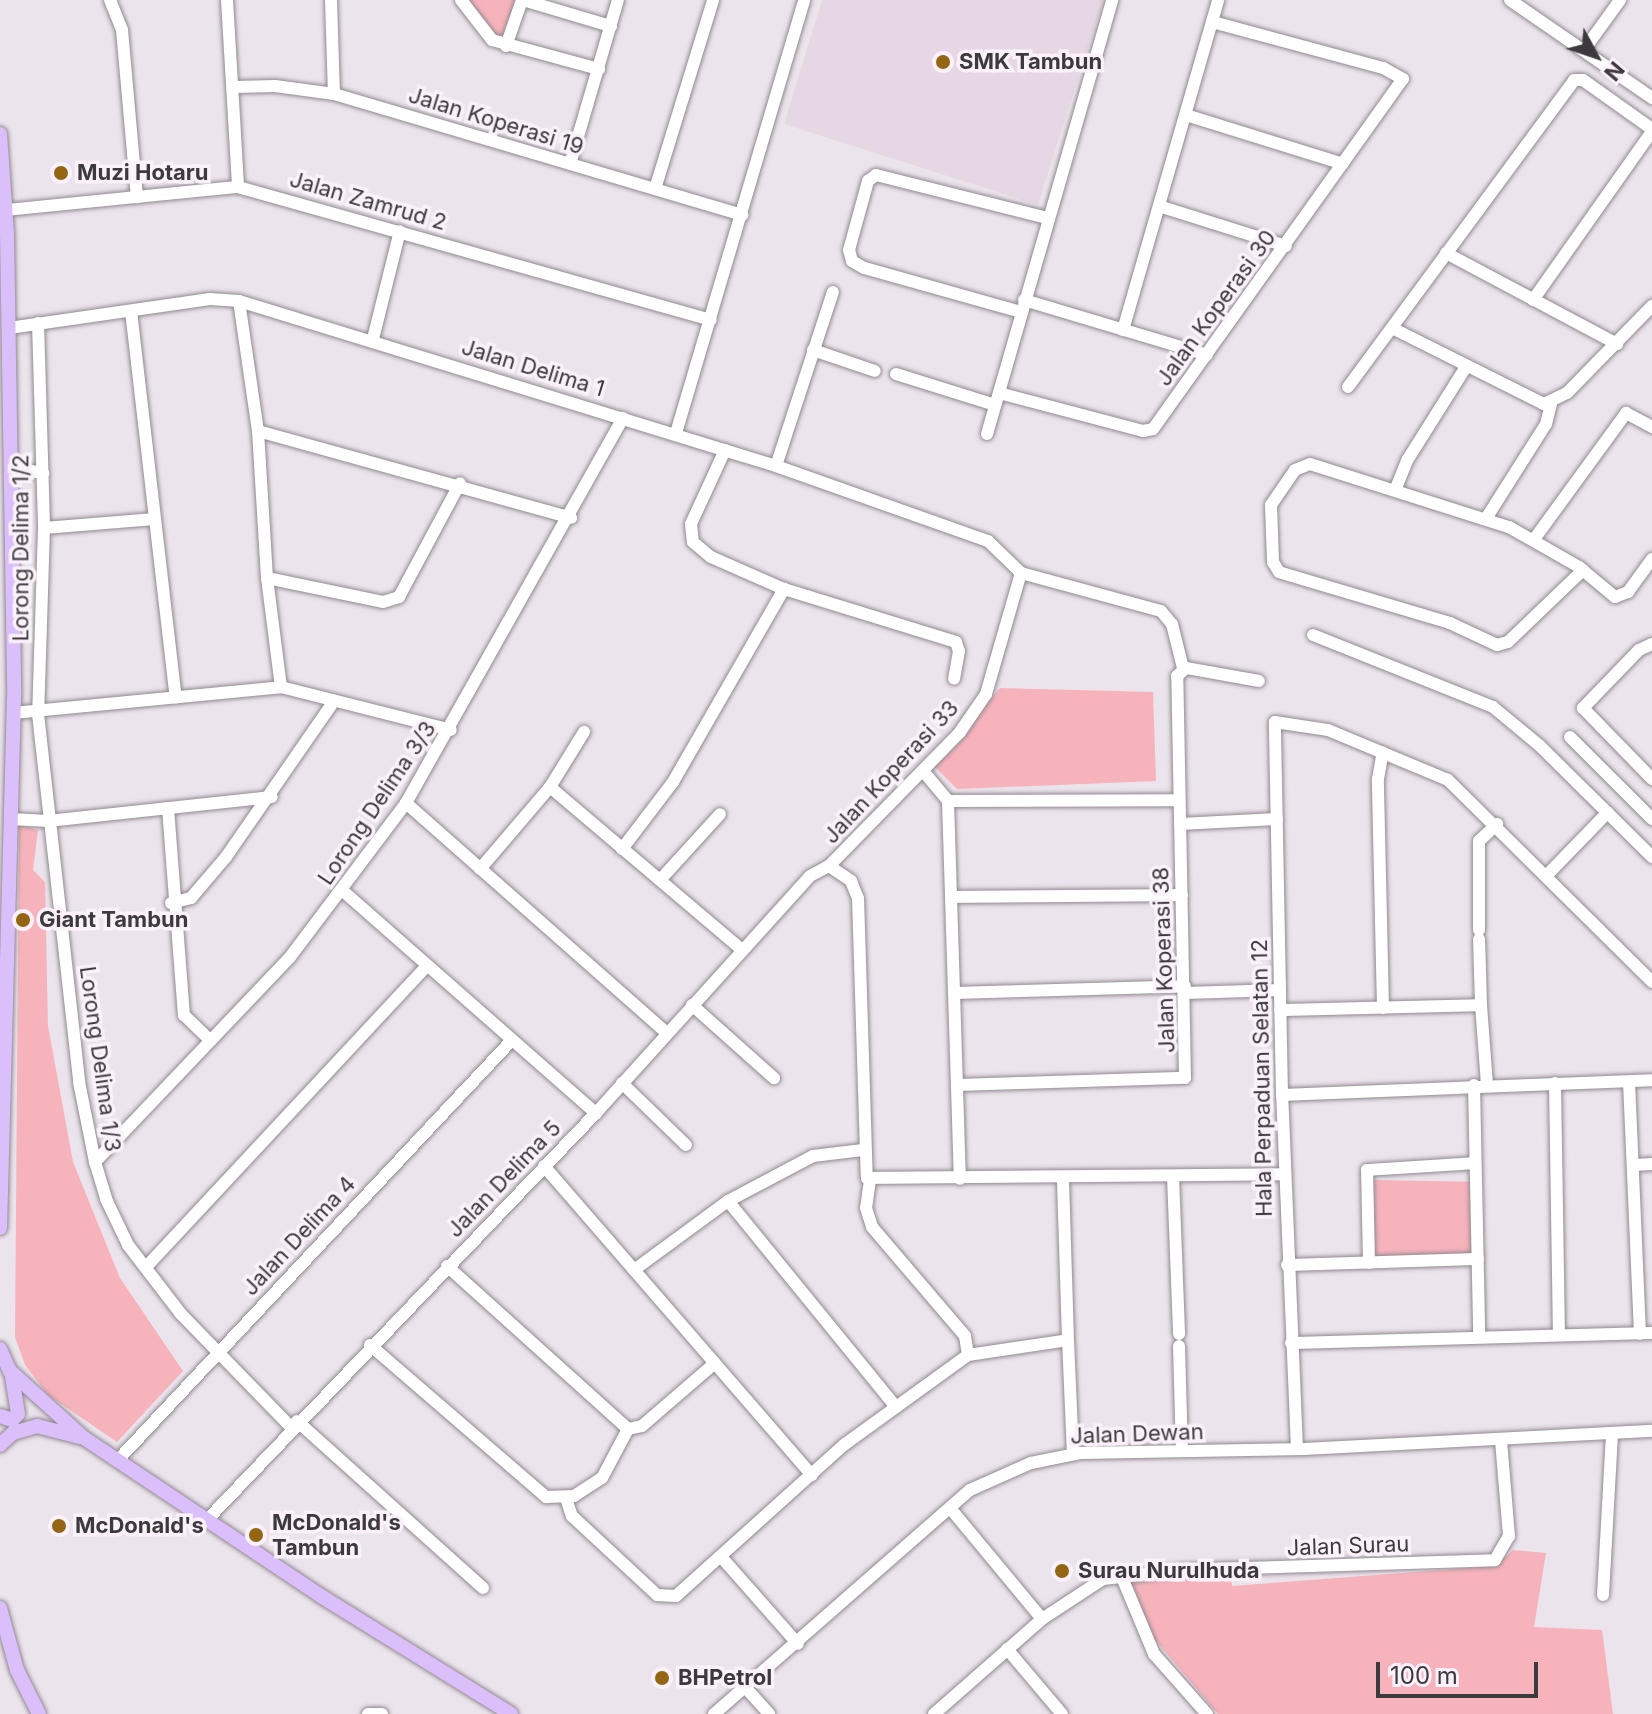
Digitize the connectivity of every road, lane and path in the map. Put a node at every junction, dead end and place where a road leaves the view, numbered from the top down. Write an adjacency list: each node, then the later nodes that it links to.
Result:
1 (110, 0): 28 (street)
2 (227, 0): 18 (street)
3 (331, 0): 19 (street)
4 (461, 0): 15 (street)
5 (522, 0): 14 (street); 15 (street)
6 (618, 0): 14 (street)
7 (713, 0): 27 (street)
8 (804, 0): 31 (street)
9 (1112, 0): 32 (street)
10 (1218, 0): 13 (street)
11 (1510, 0): 16 (street)
12 (1620, 0): 16 (street)
13 (1212, 22): 21 (street); 25 (street, Jalan Koperasi 30)
14 (611, 26): 17 (street)
15 (506, 46): 17 (street)
16 (1584, 50): 20 (street)
17 (599, 69): 24 (street)
18 (235, 87): 19 (street, Jalan Koperasi 19); 26 (street)
19 (334, 94): 24 (street, Jalan Koperasi 19)
20 (1652, 98)
21 (1186, 115): 25 (street); 29 (street)
22 (1652, 130): 35 (street); 37 (street)
23 (0, 134): 30 (main road)
24 (570, 164): 27 (street, Jalan Koperasi 19)
25 (1343, 164): 34 (street, Jalan Koperasi 30)
26 (238, 187): 28 (street, Jalan Zamrud 2); 33 (street, Jalan Zamrud 2)
27 (655, 189): 31 (street, Jalan Koperasi 19)
28 (137, 197): 30 (street, Jalan Zamrud 2)
29 (1159, 206): 34 (street); 46 (street)
30 (6, 210): 44 (main road)
31 (742, 215): 42 (street)
32 (1047, 218): 39 (street); 39 (street)
33 (400, 231): 42 (street, Jalan Zamrud 2); 47 (street)
34 (1286, 246): 50 (street, Jalan Koperasi 30)
35 (1446, 253): 37 (street); 45 (street)
36 (833, 292): 49 (street)
37 (1533, 300): 48 (street)
38 (239, 301): 41 (street, Jalan Delima 1); 47 (street, Jalan Delima 1); 59 (street)
39 (1023, 306): 46 (street); 55 (street)
40 (1651, 308): 48 (street)
41 (131, 311): 43 (street, Jalan Delima 1); 70 (street)
42 (711, 320): 60 (street)
43 (38, 323): 44 (street, Jalan Delima 1); 65 (street, Lorong Delima 1/2)
44 (9, 328): 64 (main road)
45 (1392, 328): 51 (street); 54 (street)
46 (1123, 330): 50 (street)
47 (373, 339): 57 (street, Jalan Delima 1)
48 (1617, 344): 56 (street)
49 (813, 350): 52 (street); 63 (street)
50 (1207, 355): 55 (street, Jalan Koperasi 30)
51 (1466, 367): 56 (street); 67 (street)
52 (875, 371)
53 (896, 374): 55 (street)
54 (1348, 387)
55 (997, 399): 61 (street)
56 (1551, 404): 68 (street)
57 (623, 418): 60 (street, Jalan Delima 1); 69 (street, Lorong Delima 3/3)
58 (1652, 427): 72 (street)
59 (258, 431): 66 (street); 76 (street)
60 (676, 433): 62 (street, Jalan Delima 1)
61 (987, 434)
62 (725, 450): 63 (street, Jalan Delima 1); 77 (street)
63 (776, 466): 75 (street, Jalan Delima 1)
64 (11, 467): 65 (street); 86 (main road)
65 (43, 473): 71 (street, Lorong Delima 1/2)
66 (460, 483): 69 (street); 76 (street)
67 (1396, 488): 68 (street); 74 (street)
68 (1487, 517): 72 (street)
69 (571, 518): 88 (street, Lorong Delima 3/3)
70 (155, 519): 71 (street); 84 (street)
71 (44, 528): 87 (street, Lorong Delima 1/2)
72 (1535, 538): 74 (street)
73 (1652, 559): 74 (street)
74 (1583, 570)
75 (1021, 573): 80 (street); 92 (street, Jalan Koperasi 33)
76 (267, 578): 83 (street)
77 (784, 589): 81 (street); 108 (street)
78 (1313, 635): 100 (street)
79 (1652, 644): 93 (street)
80 (1183, 668): 82 (street); 96 (street, Jalan Koperasi 38)
81 (954, 679)
82 (1259, 681)
83 (281, 687): 84 (street); 85 (street)
84 (176, 697): 87 (street)
85 (334, 701): 88 (street); 95 (street)
86 (13, 713): 87 (street); 102 (main road)
87 (38, 714): 105 (street, Lorong Delima 1/2)
88 (451, 730): 98 (street, Lorong Delima 3/3)
89 (584, 732): 94 (street)
90 (1570, 737): 104 (street)
91 (1383, 752): 103 (street, Hala Perpaduan Selatan 12); 107 (street); 126 (street)
92 (923, 771): 97 (street); 110 (street, Jalan Koperasi 33)
93 (1652, 779)
94 (550, 787): 108 (street); 111 (street)
95 (272, 797): 99 (street); 117 (street)
96 (1179, 800): 97 (street); 106 (street, Jalan Koperasi 38)
97 (948, 801): 116 (street)
98 (406, 803): 111 (street); 114 (street, Lorong Delima 3/3)
99 (168, 808): 105 (street); 117 (street)
100 (1608, 812): 109 (street); 112 (street)
101 (720, 814): 113 (street)
102 (11, 819): 105 (street); 153 (main road)
103 (1277, 819): 106 (street); 122 (street, Hala Perpaduan Selatan 12)
104 (1652, 819)
105 (48, 821): 142 (street, Lorong Delima 1/3)
106 (1180, 824): 115 (street, Jalan Koperasi 38)
107 (1497, 824): 112 (street); 125 (street)
108 (622, 849): 113 (street)
109 (1652, 857)
110 (829, 866): 118 (street, Jalan Delima 5); 141 (street, Jalan Koperasi 33)
111 (480, 869): 128 (street)
112 (1548, 874): 120 (street)
113 (660, 880): 118 (street)
114 (343, 891): 119 (street); 130 (street, Lorong Delima 3/3)
115 (1182, 895): 116 (street); 121 (street, Jalan Koperasi 38)
116 (951, 897): 123 (street)
117 (171, 903): 130 (street)
118 (742, 950): 124 (street, Jalan Delima 5)
119 (427, 966): 129 (street); 159 (street)
120 (1652, 982)
121 (1185, 989): 122 (street); 123 (street); 136 (street, Jalan Koperasi 38)
122 (1280, 990): 127 (street, Hala Perpaduan Selatan 12)
123 (954, 993): 136 (street)
124 (692, 1005): 128 (street, Jalan Delima 5); 131 (street)
125 (1481, 1005): 126 (street); 137 (street)
126 (1383, 1008): 127 (street)
127 (1280, 1010): 138 (street, Hala Perpaduan Selatan 12)
128 (667, 1033): 134 (street, Jalan Delima 5)
129 (512, 1040): 139 (street); 169 (street, Jalan Delima 4)
130 (211, 1041): 142 (street, Lorong Delima 3/3)
131 (774, 1078)
132 (1652, 1080): 133 (street)
133 (1629, 1082): 135 (street); 145 (street)
134 (622, 1083): 139 (street, Jalan Delima 5); 140 (street)
135 (1555, 1083): 137 (street); 162 (street)
136 (957, 1085): 150 (street)
137 (1480, 1085): 138 (street); 143 (street)
138 (1282, 1095): 147 (street, Hala Perpaduan Selatan 12)
139 (596, 1113): 146 (street, Jalan Delima 5)
140 (686, 1145)
141 (863, 1150): 151 (street, Jalan Koperasi 33); 152 (street)
142 (95, 1162): 159 (street, Lorong Delima 1/3)
143 (1475, 1163): 156 (street); 157 (street)
144 (1652, 1164): 145 (street)
145 (1635, 1165): 154 (street)
146 (544, 1166): 160 (street, Jalan Delima 5); 161 (street)
147 (1284, 1174): 148 (street); 158 (street, Hala Perpaduan Selatan 12)
148 (1173, 1176): 149 (street); 183 (street)
149 (1063, 1178): 150 (street); 165 (street)
150 (960, 1179): 151 (street)
151 (870, 1180): 170 (street, Jalan Koperasi 33)
152 (728, 1201): 161 (street); 173 (street)
153 (0, 1228)
154 (1637, 1248): 155 (street); 163 (street)
155 (1652, 1248)
156 (1478, 1259): 157 (street); 164 (street)
157 (1369, 1263): 158 (street)
158 (1287, 1265): 166 (street, Hala Perpaduan Selatan 12)
159 (147, 1266): 169 (street, Lorong Delima 1/3)
160 (447, 1266): 167 (street, Jalan Delima 5); 176 (street)
161 (634, 1270): 171 (street)
162 (1559, 1333): 163 (street); 164 (street)
163 (1646, 1333)
164 (1479, 1334): 166 (street)
165 (1068, 1340): 170 (street); 184 (street)
166 (1291, 1343): 182 (street, Hala Perpaduan Selatan 12)
167 (370, 1345): 175 (street, Jalan Delima 5); 187 (street)
168 (0, 1349): 172 (main road)
169 (216, 1353): 175 (street, Lorong Delima 1/3); 185 (street, Jalan Delima 4)
170 (968, 1355): 173 (street)
171 (715, 1363): 176 (street); 186 (street)
172 (10, 1371): 174 (main road); 179 (main road)
173 (896, 1407): 186 (street)
174 (0, 1416)
175 (294, 1424): 189 (street, Jalan Delima 5); 192 (street, Lorong Delima 1/3)
176 (628, 1429): 187 (street)
177 (1652, 1431): 178 (street, Jalan Dewan)
178 (1612, 1434): 180 (street, Jalan Dewan); 193 (street)
179 (84, 1438): 181 (main road); 185 (main road)
180 (1501, 1440): 182 (street, Jalan Dewan); 191 (street, Jalan Surau)
181 (0, 1445)
182 (1297, 1449): 183 (street, Jalan Dewan)
183 (1182, 1451): 184 (street, Jalan Dewan)
184 (1073, 1454): 188 (street, Jalan Dewan)
185 (120, 1463): 189 (main road)
186 (812, 1475): 190 (street)
187 (566, 1498): 190 (street)
188 (950, 1508): 195 (street); 196 (street, Jalan Dewan)
189 (206, 1521): 202 (main road)
190 (723, 1559): 196 (street)
191 (1121, 1575): 195 (street, Jalan Surau); 207 (street)
192 (483, 1588)
193 (1603, 1595)
194 (0, 1608): 199 (main road)
195 (1042, 1619): 197 (street, Jalan Surau)
196 (798, 1644): 198 (street, Jalan Dewan)
197 (1007, 1649): 205 (street, Jalan Surau); 206 (street)
198 (745, 1687): 203 (street, Jalan Dewan); 204 (street)
199 (39, 1714)
200 (368, 1714): 201 (street)
201 (382, 1714)
202 (511, 1714)
203 (714, 1714)
204 (769, 1714)
205 (934, 1714)
206 (1062, 1714)
207 (1207, 1714)

